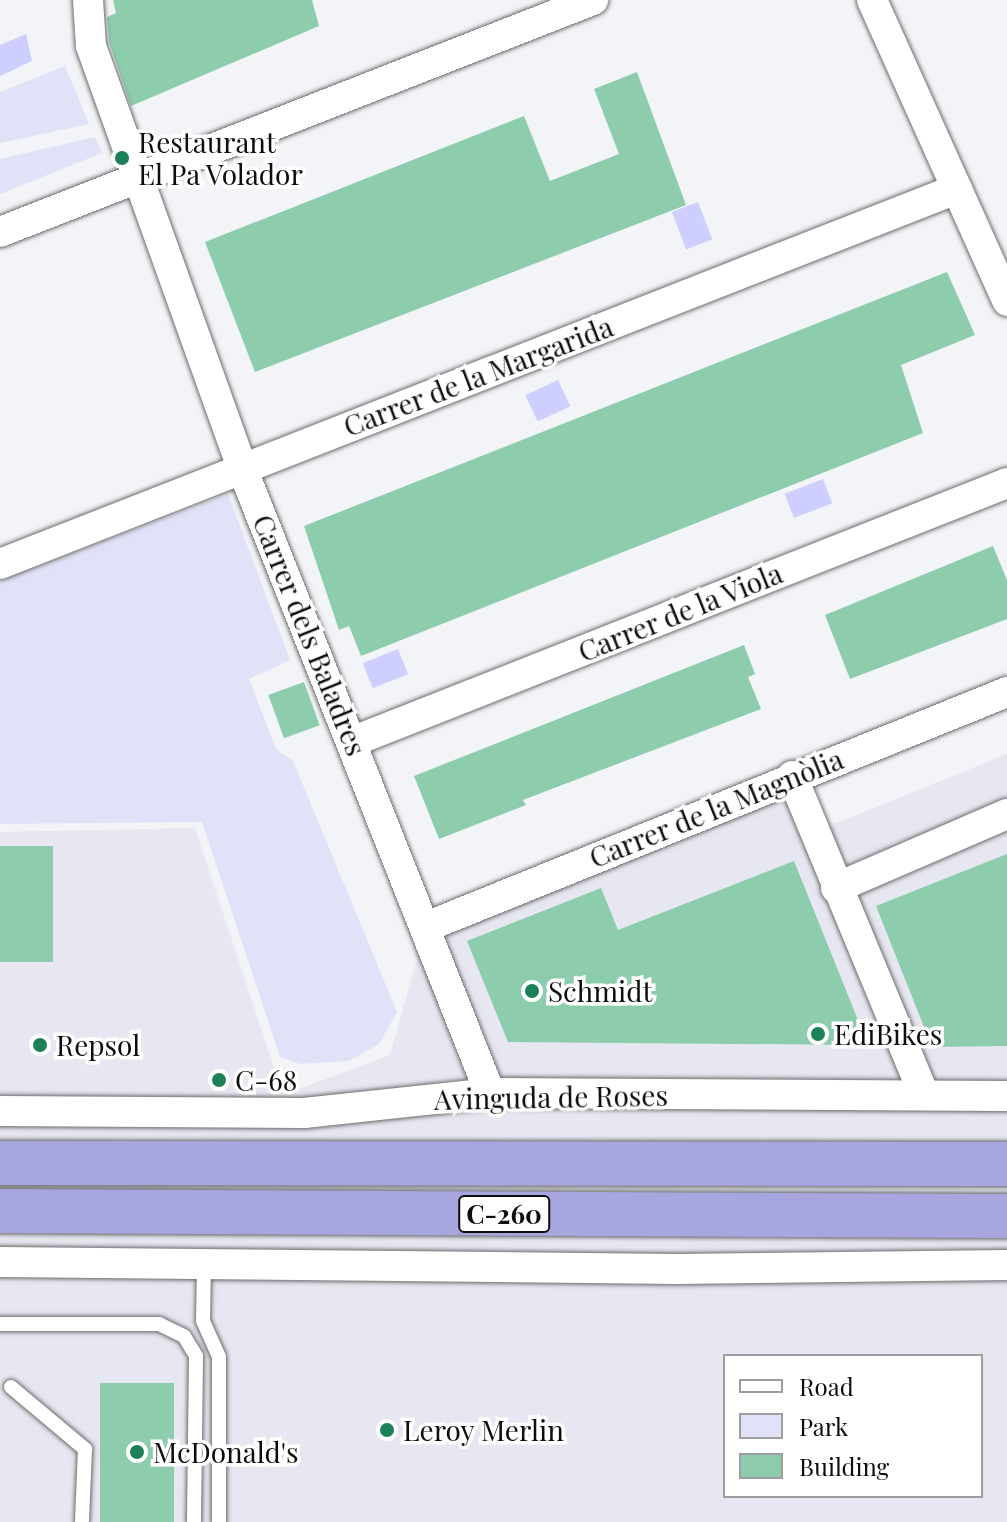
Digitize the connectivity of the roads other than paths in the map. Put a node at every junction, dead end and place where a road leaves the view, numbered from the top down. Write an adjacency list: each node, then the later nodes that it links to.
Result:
1 (88, 0): 4 (street, Carrer dels Baladres)
2 (593, 0): 4 (street)
3 (872, 0): 5 (street)
4 (139, 174): 6 (street); 8 (street, Carrer dels Baladres)
5 (957, 189): 7 (street); 8 (street, Carrer de la Margarida)
6 (0, 232)
7 (1007, 301)
8 (242, 468): 10 (street, Carrer de la Margarida); 12 (street, Carrer dels Baladres)
9 (1007, 483): 12 (street, Carrer de la Viola)
10 (0, 564)
11 (1007, 692): 13 (street, Carrer de la Magnòlia)
12 (354, 741): 16 (street, Carrer dels Baladres)
13 (792, 776): 15 (street); 16 (street, Carrer de la Magnòlia)
14 (1007, 814): 15 (street)
15 (836, 888): 18 (street)
16 (426, 927): 17 (street, Carrer dels Baladres)
17 (490, 1093): 18 (street, Avinguda de Roses); 20 (street, Avinguda de Roses)
18 (924, 1095): 19 (street, Avinguda de Roses)
19 (1007, 1096)
20 (0, 1111)
21 (0, 1163): 22 (highway, C-260)
22 (1007, 1164)
23 (0, 1211): 24 (highway, C-260)
24 (1007, 1216)
25 (0, 1262): 26 (street)
26 (204, 1264): 27 (street); 32 (lane)
27 (1007, 1265)
28 (0, 1324): 31 (lane)
29 (11, 1387): 30 (lane)
30 (82, 1522)
31 (194, 1522)
32 (219, 1522)

